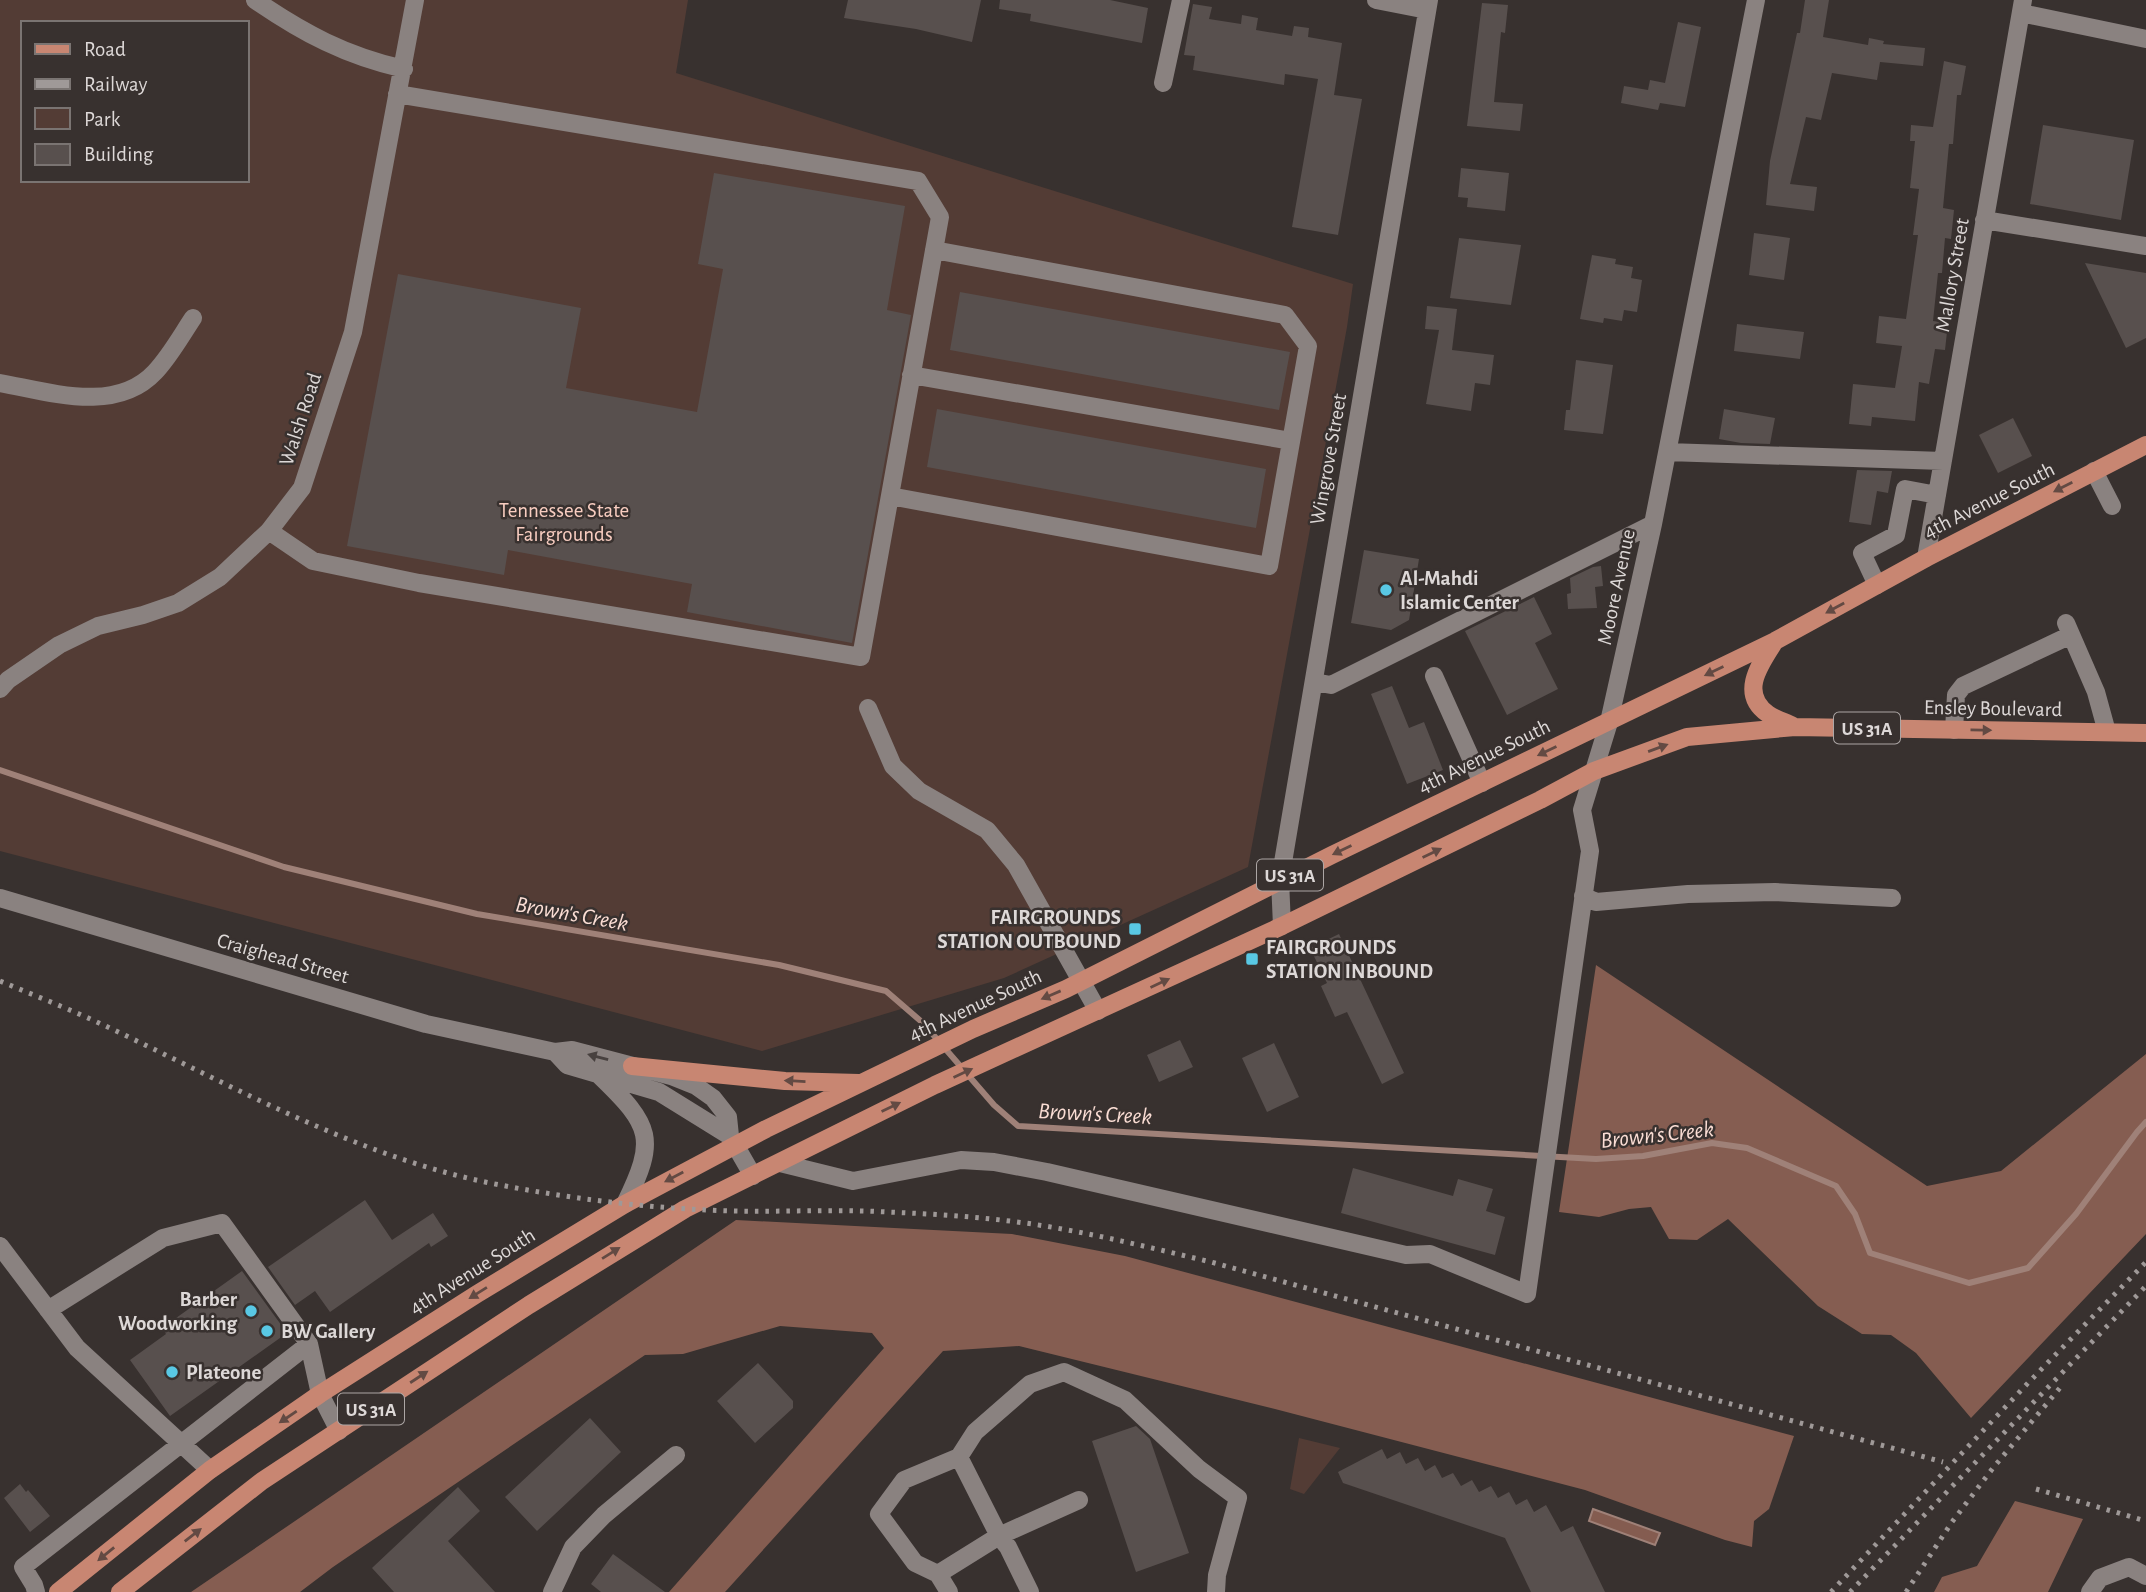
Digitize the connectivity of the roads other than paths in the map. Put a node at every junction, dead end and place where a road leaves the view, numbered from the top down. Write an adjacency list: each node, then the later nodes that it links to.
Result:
1 (255, 0): 9 (street)
2 (415, 0): 9 (street, Walsh Road)
3 (1181, 0): 10 (street)
4 (1376, 0): 6 (street)
5 (1756, 0): 20 (street, Moore Avenue)
6 (1428, 5): 32 (street, Wingrove Street)
7 (2022, 7): 8 (street); 12 (street, Mallory Street)
8 (2146, 39)
9 (404, 69): 11 (street, Walsh Road)
10 (1163, 83)
11 (397, 94): 14 (street); 27 (street, Walsh Road)
12 (1984, 220): 13 (street); 21 (street, Mallory Street)
13 (2146, 246)
14 (934, 250): 16 (street); 18 (street)
15 (193, 318): 17 (street)
16 (911, 375): 18 (street); 24 (street)
17 (0, 383)
18 (1291, 441): 24 (street)
19 (2146, 445): 22 (main road, 4th Avenue South / US 31A)
20 (1667, 452): 21 (street); 26 (street, Moore Avenue)
21 (1943, 461): 23 (street, Mallory Street)
22 (2094, 471): 25 (street); 28 (main road, 4th Avenue South / US 31A, one-way to 28)
23 (1937, 495): 28 (street, Mallory Street); 29 (street)
24 (890, 496): 27 (street)
25 (2112, 506)
26 (1653, 524): 32 (street); 35 (street, Moore Avenue)
27 (270, 531): 33 (street, Walsh Road)
28 (1926, 558): 29 (main road, 4th Avenue South / US 31A)
29 (1877, 585): 30 (main road, 4th Avenue South / US 31A, one-way to 30)
30 (1775, 641): 35 (main road, 4th Avenue South / US 31A, one-way to 35); 36 (main road)
31 (1434, 676): 41 (street)
32 (1314, 681): 42 (street, Wingrove Street)
33 (0, 689)
34 (868, 708): 47 (street)
35 (1609, 722): 40 (street, Moore Avenue); 41 (main road, 4th Avenue South / US 31A, one-way to 41)
36 (1795, 727): 37 (main road, Ensley Boulevard / US 31A); 40 (main road, Ensley Boulevard / US 31A, one-way to 36)
37 (1954, 730): 38 (main road, Ensley Boulevard / US 31A, one-way to 38); 38 (street)
38 (2107, 732): 39 (main road, Ensley Boulevard / US 31A)
39 (2146, 733)
40 (1594, 771): 43 (street, Moore Avenue); 46 (main road, US 31A, one-way to 40)
41 (1482, 783): 42 (main road, 4th Avenue South / US 31A, one-way to 42)
42 (1280, 880): 46 (street, Wingrove Street); 47 (main road, 4th Avenue South / US 31A)
43 (1583, 896): 45 (street); 54 (street, Moore Avenue)
44 (0, 898): 49 (street, Craighead Street)
45 (1892, 898)
46 (1282, 926): 48 (main road, US 31A, one-way to 46)
47 (1081, 981): 48 (street); 52 (main road, 4th Avenue South / US 31A, one-way to 52)
48 (1098, 1012): 54 (main road, US 31A, one-way to 48)
49 (555, 1052): 50 (street, Craighead Street, one-way to 49); 51 (street, Craighead Street)
50 (632, 1066): 52 (main road, one-way to 50); 53 (street, Craighead Street)
51 (598, 1073): 53 (street, Craighead Street); 56 (street)
52 (863, 1083): 53 (main road, 4th Avenue South / US 31A)
53 (732, 1140): 55 (street, Craighead Street); 56 (main road, 4th Avenue South / US 31A, one-way to 56)
54 (780, 1163): 55 (main road, US 31A)
55 (753, 1176): 61 (main road, US 31A, one-way to 55)
56 (625, 1204): 60 (main road, 4th Avenue South / US 31A, one-way to 60)
57 (0, 1246): 58 (street)
58 (48, 1310): 59 (street); 62 (street)
59 (309, 1345): 60 (street); 62 (street)
60 (320, 1395): 61 (street); 65 (main road, 4th Avenue South / US 31A, one-way to 65)
61 (339, 1431): 72 (main road, US 31A, one-way to 61)
62 (181, 1444): 65 (street); 70 (street)
63 (676, 1455): 73 (street)
64 (959, 1457): 67 (street); 68 (street); 76 (street)
65 (210, 1470): 71 (main road, 4th Avenue South / US 31A, one-way to 71)
66 (1080, 1500): 67 (street)
67 (999, 1536): 68 (street); 75 (street)
68 (938, 1574): 74 (street)
69 (2146, 1576): 77 (street)
70 (36, 1592)
71 (58, 1592)
72 (120, 1592)
73 (552, 1592)
74 (949, 1592)
75 (1030, 1592)
76 (1216, 1592)
77 (2090, 1592)

